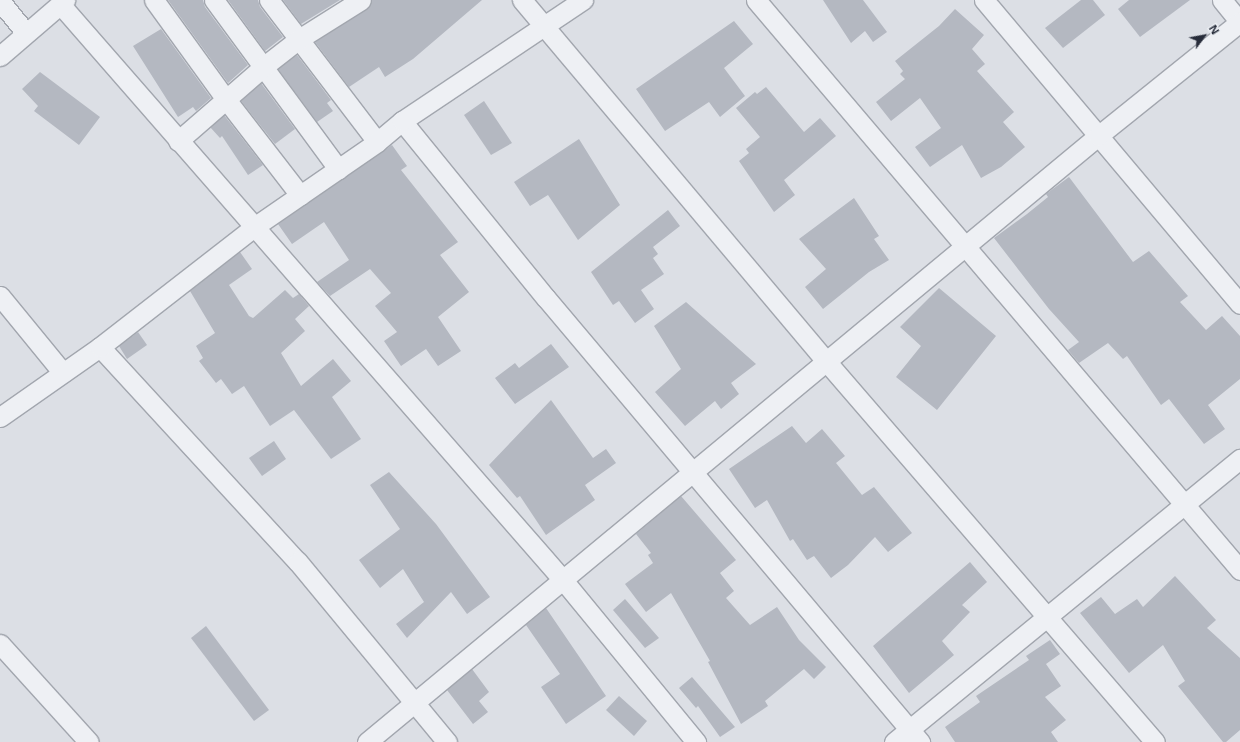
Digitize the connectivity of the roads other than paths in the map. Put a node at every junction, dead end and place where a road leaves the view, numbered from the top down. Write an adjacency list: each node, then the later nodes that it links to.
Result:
1 (154, 0): 18 (street)
2 (214, 0): 17 (street)
3 (269, 0): 15 (street)
4 (361, 0): 15 (street)
5 (522, 0): 13 (street)
6 (583, 0): 13 (street)
7 (756, 0): 26 (street)
8 (984, 0): 20 (street)
9 (1222, 0): 12 (street)
10 (0, 1): 14 (street)
11 (62, 2): 14 (street); 21 (street)
12 (1240, 22): 20 (street)
13 (543, 26): 19 (street); 30 (street)
14 (26, 33): 16 (street)
15 (299, 39): 17 (street); 22 (street)
16 (0, 56)
17 (263, 67): 18 (street); 23 (street)
18 (225, 98): 21 (street); 24 (street)
19 (402, 122): 22 (street); 34 (street)
20 (1098, 136): 26 (street); 28 (street)
21 (178, 141): 25 (street)
22 (377, 142): 23 (street)
23 (338, 168): 24 (street)
24 (300, 196): 25 (street)
25 (254, 227): 29 (street); 37 (street)
26 (965, 246): 30 (street); 35 (street)
27 (0, 296): 31 (street)
28 (1240, 304)
29 (100, 347): 31 (street); 40 (street)
30 (826, 361): 34 (street); 38 (street)
31 (63, 373): 32 (street)
32 (0, 417)
33 (1240, 459): 35 (street)
34 (693, 472): 37 (street); 41 (street)
35 (1184, 504): 36 (street); 38 (street)
36 (1240, 570)
37 (563, 580): 40 (street); 45 (street)
38 (1047, 617): 41 (street); 47 (street)
39 (0, 644): 42 (street)
40 (414, 703): 43 (street); 44 (street)
41 (915, 736): 46 (street)
42 (89, 742)
43 (367, 742)
44 (447, 742)
45 (696, 742)
46 (894, 742)
47 (1155, 742)

